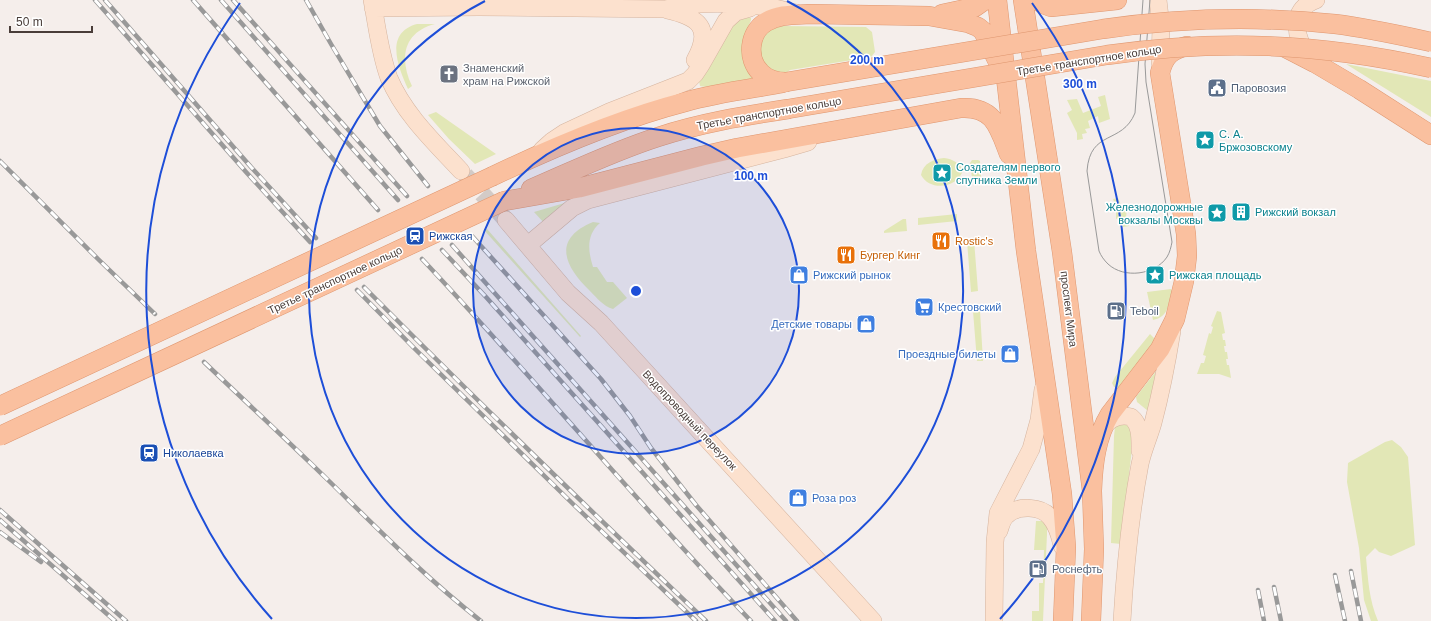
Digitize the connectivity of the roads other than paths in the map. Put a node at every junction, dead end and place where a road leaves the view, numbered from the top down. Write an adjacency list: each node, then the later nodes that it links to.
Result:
1 (985, 0): 12 (main road)
2 (997, 0): 18 (main road)
3 (1023, 0): 34 (main road, проспект Мира)
4 (1037, 0): 5 (main road)
5 (1117, 0)
6 (1158, 0): 16 (main road)
7 (1316, 0): 14 (main road)
8 (372, 4): 10 (main road); 23 (main road)
9 (758, 7): 10 (main road); 11 (main road); 19 (main road)
10 (666, 9): 19 (main road)
11 (809, 14): 12 (main road); 17 (main road)
12 (929, 16): 18 (main road)
13 (1431, 42): 17 (main road, bridge)
14 (1315, 63): 16 (main road); 21 (main road)
15 (1431, 68): 25 (main road, Третье транспортное кольцо, bridge)
16 (1160, 72): 28 (main road)
17 (786, 82): 22 (main road)
18 (1007, 82): 24 (main road)
19 (648, 96): 22 (main road)
20 (841, 129): 24 (main road); 25 (main road); 27 (main road)
21 (1431, 135)
22 (534, 157): 30 (main road, bridge)
23 (461, 171)
24 (1017, 175): 29 (main road)
25 (504, 200): 32 (main road, Третье транспортное кольцо, bridge)
26 (506, 220): 27 (main road, Водопроводный переулок)
27 (528, 245): 37 (main road, Водопроводный переулок)
28 (1175, 319): 31 (main road); 33 (main road)
29 (1042, 365): 35 (main road); 36 (main road)
30 (0, 406)
31 (1100, 435): 33 (main road); 34 (main road)
32 (0, 436)
33 (1140, 462): 41 (main road)
34 (1092, 491): 40 (main road, проспект Мира)
35 (995, 551): 36 (main road); 38 (main road)
36 (1065, 563): 39 (main road)
37 (873, 621)
38 (994, 621)
39 (1063, 621)
40 (1091, 621)
41 (1122, 621)

